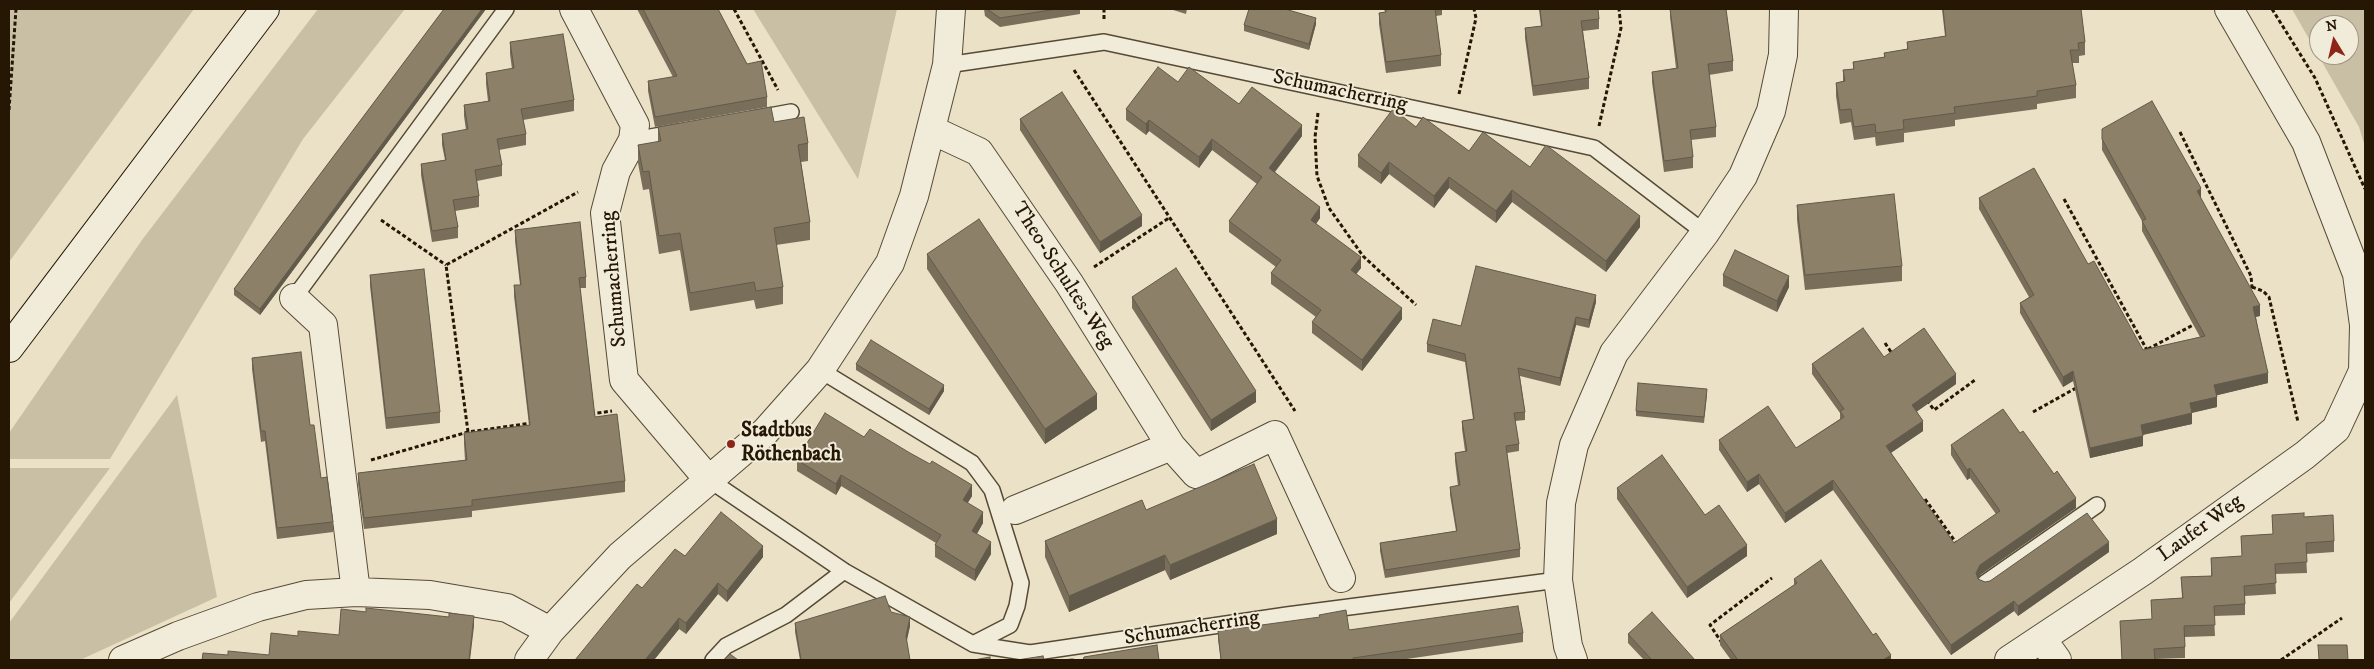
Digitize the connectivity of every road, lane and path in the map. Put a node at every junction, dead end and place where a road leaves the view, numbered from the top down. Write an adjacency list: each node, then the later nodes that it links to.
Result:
1 (16, 9): 15 (path)
2 (265, 9): 38 (street)
3 (506, 9): 27 (lane)
4 (574, 9): 22 (street)
5 (734, 9): 16 (path)
6 (951, 9): 13 (street)
7 (1474, 9): 17 (path)
8 (1619, 9): 23 (path)
9 (1784, 9): 29 (street)
10 (2229, 9): 43 (street)
11 (2272, 9): 25 (path)
12 (1060, 49): 13 (lane, Schumacherring); 14 (lane, Schumacherring); 28 (path)
13 (947, 65): 20 (street)
14 (1321, 88): 17 (lane, Schumacherring); 35 (path)
15 (9, 110)
16 (791, 112): 18 (lane)
17 (1454, 117): 23 (lane, Schumacherring)
18 (742, 121)
19 (692, 129): 22 (lane)
20 (932, 130): 31 (street, Theo-Schultes-Weg); 42 (street)
21 (2180, 132): 32 (path)
22 (633, 140): 24 (street, Schumacherring)
23 (1594, 148): 29 (lane, Schumacherring)
24 (616, 172): 30 (path); 47 (street, Schumacherring)
25 (2365, 189)
26 (2064, 199): 39 (path)
27 (362, 206): 30 (path); 34 (lane)
28 (1169, 218): 31 (path); 52 (path)
29 (1705, 233): 62 (street)
30 (446, 265): 51 (path)
31 (1068, 283): 53 (street, Theo-Schultes-Weg)
32 (2252, 287): 33 (path); 54 (path)
33 (2244, 297)
34 (294, 298): 55 (street)
35 (1416, 305)
36 (2200, 321): 39 (path)
37 (1885, 343): 41 (path)
38 (9, 348)
39 (2147, 350): 40 (path)
40 (2139, 354)
41 (1896, 358)
42 (820, 370): 56 (street); 67 (lane)
43 (2364, 375): 54 (street, Laufer Weg)
44 (1975, 380): 46 (path)
45 (2082, 385): 48 (path)
46 (1923, 395)
47 (647, 406): 49 (path); 56 (street, Schumacherring)
48 (2033, 412)
49 (590, 414)
50 (534, 422): 51 (path)
51 (468, 432): 55 (path)
52 (1275, 435): 53 (street, Theo-Schultes-Weg); 60 (street)
53 (1170, 446): 58 (street)
54 (2305, 455): 69 (street, Laufer Weg)
55 (340, 468): 64 (street)
56 (708, 479): 59 (lane, Schumacherring); 66 (street)
57 (2097, 505): 63 (lane)
58 (1015, 510)
59 (844, 572): 67 (lane, Schumacherring); 72 (lane)
60 (1341, 578)
61 (1772, 578): 68 (path)
62 (1558, 580): 67 (lane, Schumacherring); 73 (street)
63 (1985, 583)
64 (356, 592): 66 (street); 70 (street)
65 (2342, 618): 75 (path)
66 (550, 631): 71 (street)
67 (973, 644)
68 (1724, 646)
69 (2050, 650): 74 (street, Laufer Weg)
70 (123, 660)
71 (529, 660)
72 (713, 660)
73 (1574, 660)
74 (2009, 660)
75 (2281, 660)

